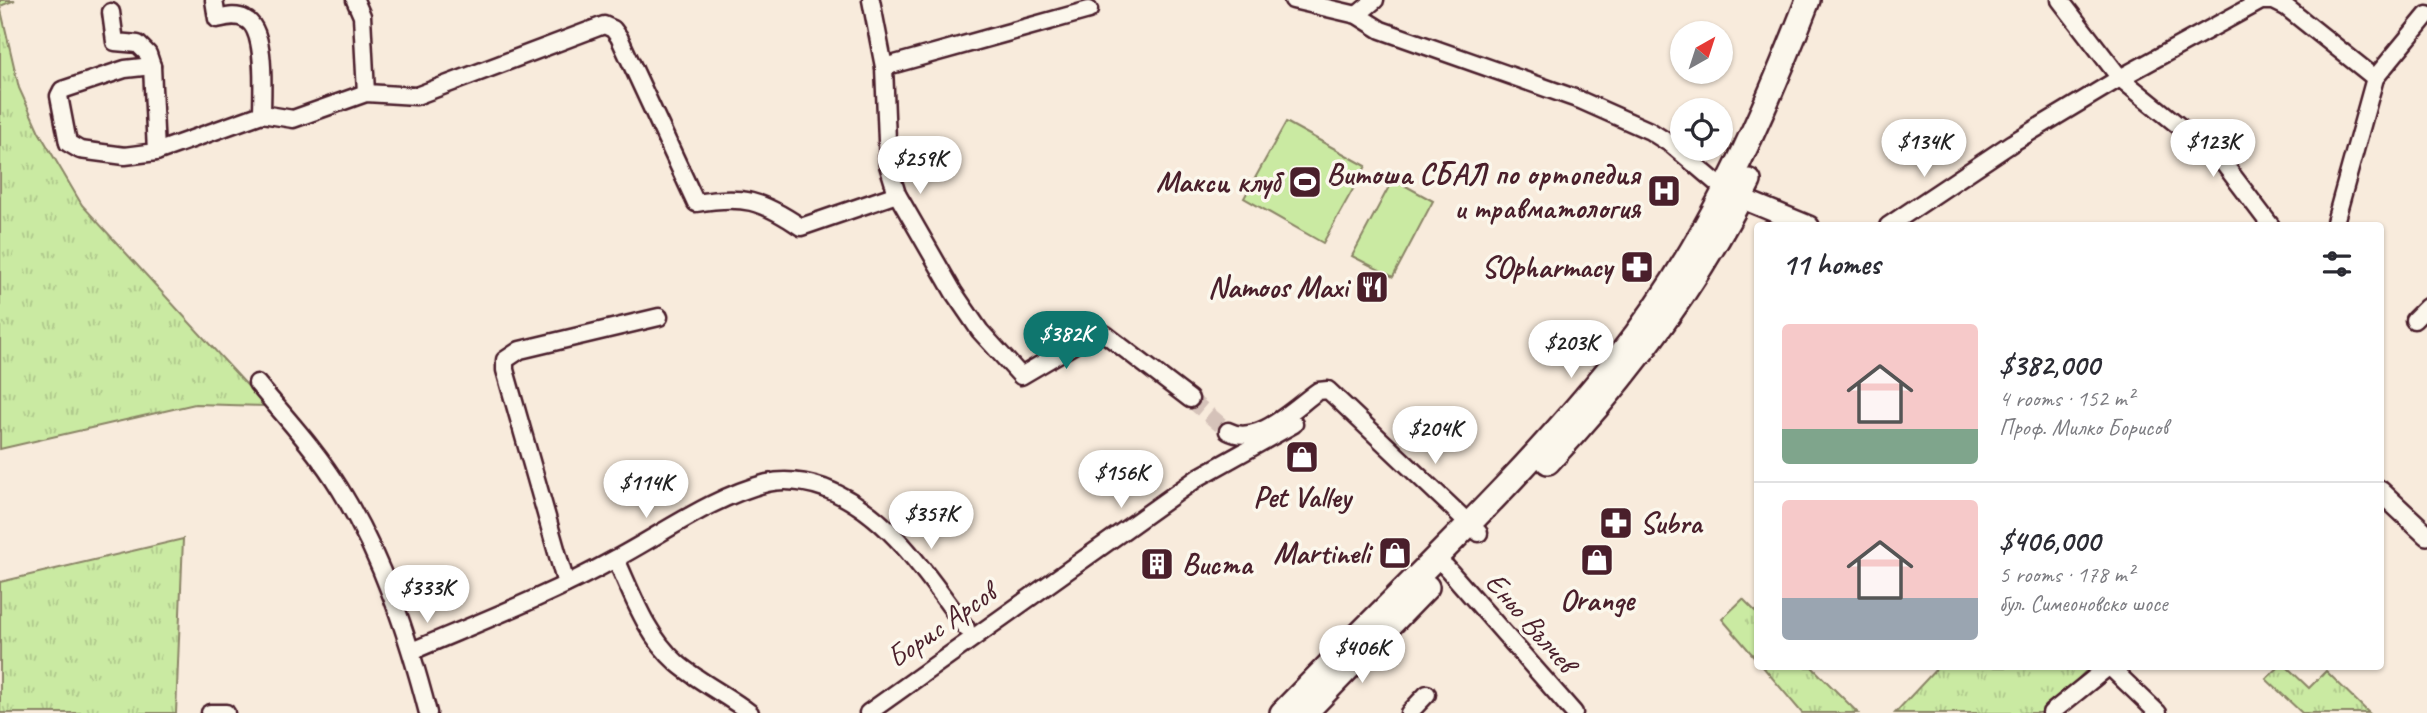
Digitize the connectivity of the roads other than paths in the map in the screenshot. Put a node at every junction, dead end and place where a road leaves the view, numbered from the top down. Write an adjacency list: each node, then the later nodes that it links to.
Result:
1 (214, 0): 18 (street)
2 (355, 0): 17 (street)
3 (871, 0): 14 (street)
4 (1293, 0): 12 (street)
5 (1375, 0): 12 (street)
6 (1808, 0): 21 (main road)
7 (1823, 0): 21 (main road)
8 (2060, 0): 15 (street)
9 (1089, 10): 14 (street)
10 (111, 12): 13 (street)
11 (2427, 15): 16 (street)
12 (1369, 23): 21 (street)
13 (152, 66): 19 (street); 19 (street)
14 (884, 67): 20 (street)
15 (2120, 78): 16 (street); 23 (street); 24 (street)
16 (2375, 78): 25 (street)
17 (366, 93): 18 (street); 20 (street)
18 (262, 114): 19 (street)
19 (156, 152)
20 (897, 194): 30 (street)
21 (1733, 195): 22 (street); 34 (main road)
22 (1800, 222)
23 (1894, 222)
24 (2269, 222)
25 (2335, 222)
26 (2427, 307): 28 (street)
27 (659, 317): 38 (street)
28 (2414, 320)
29 (257, 383): 40 (street)
30 (1190, 399)
31 (1294, 424): 46 (street, Борис Арсов)
32 (1227, 431): 34 (street)
33 (2384, 495): 35 (street)
34 (1474, 528): 37 (main road); 47 (main road)
35 (2427, 535)
36 (615, 559): 38 (street); 39 (street); 45 (street)
37 (1447, 567): 48 (main road); 50 (street, Еньо Вълчев)
38 (566, 584): 40 (street)
39 (966, 628)
40 (412, 651): 44 (street)
41 (2105, 670): 51 (street)
42 (2112, 670): 52 (street)
43 (1427, 694): 49 (street)
44 (428, 713)
45 (750, 713)
46 (867, 713)
47 (1282, 713)
48 (1305, 713)
49 (1409, 713)
50 (1574, 713)
51 (2051, 713)
52 (2158, 713)

